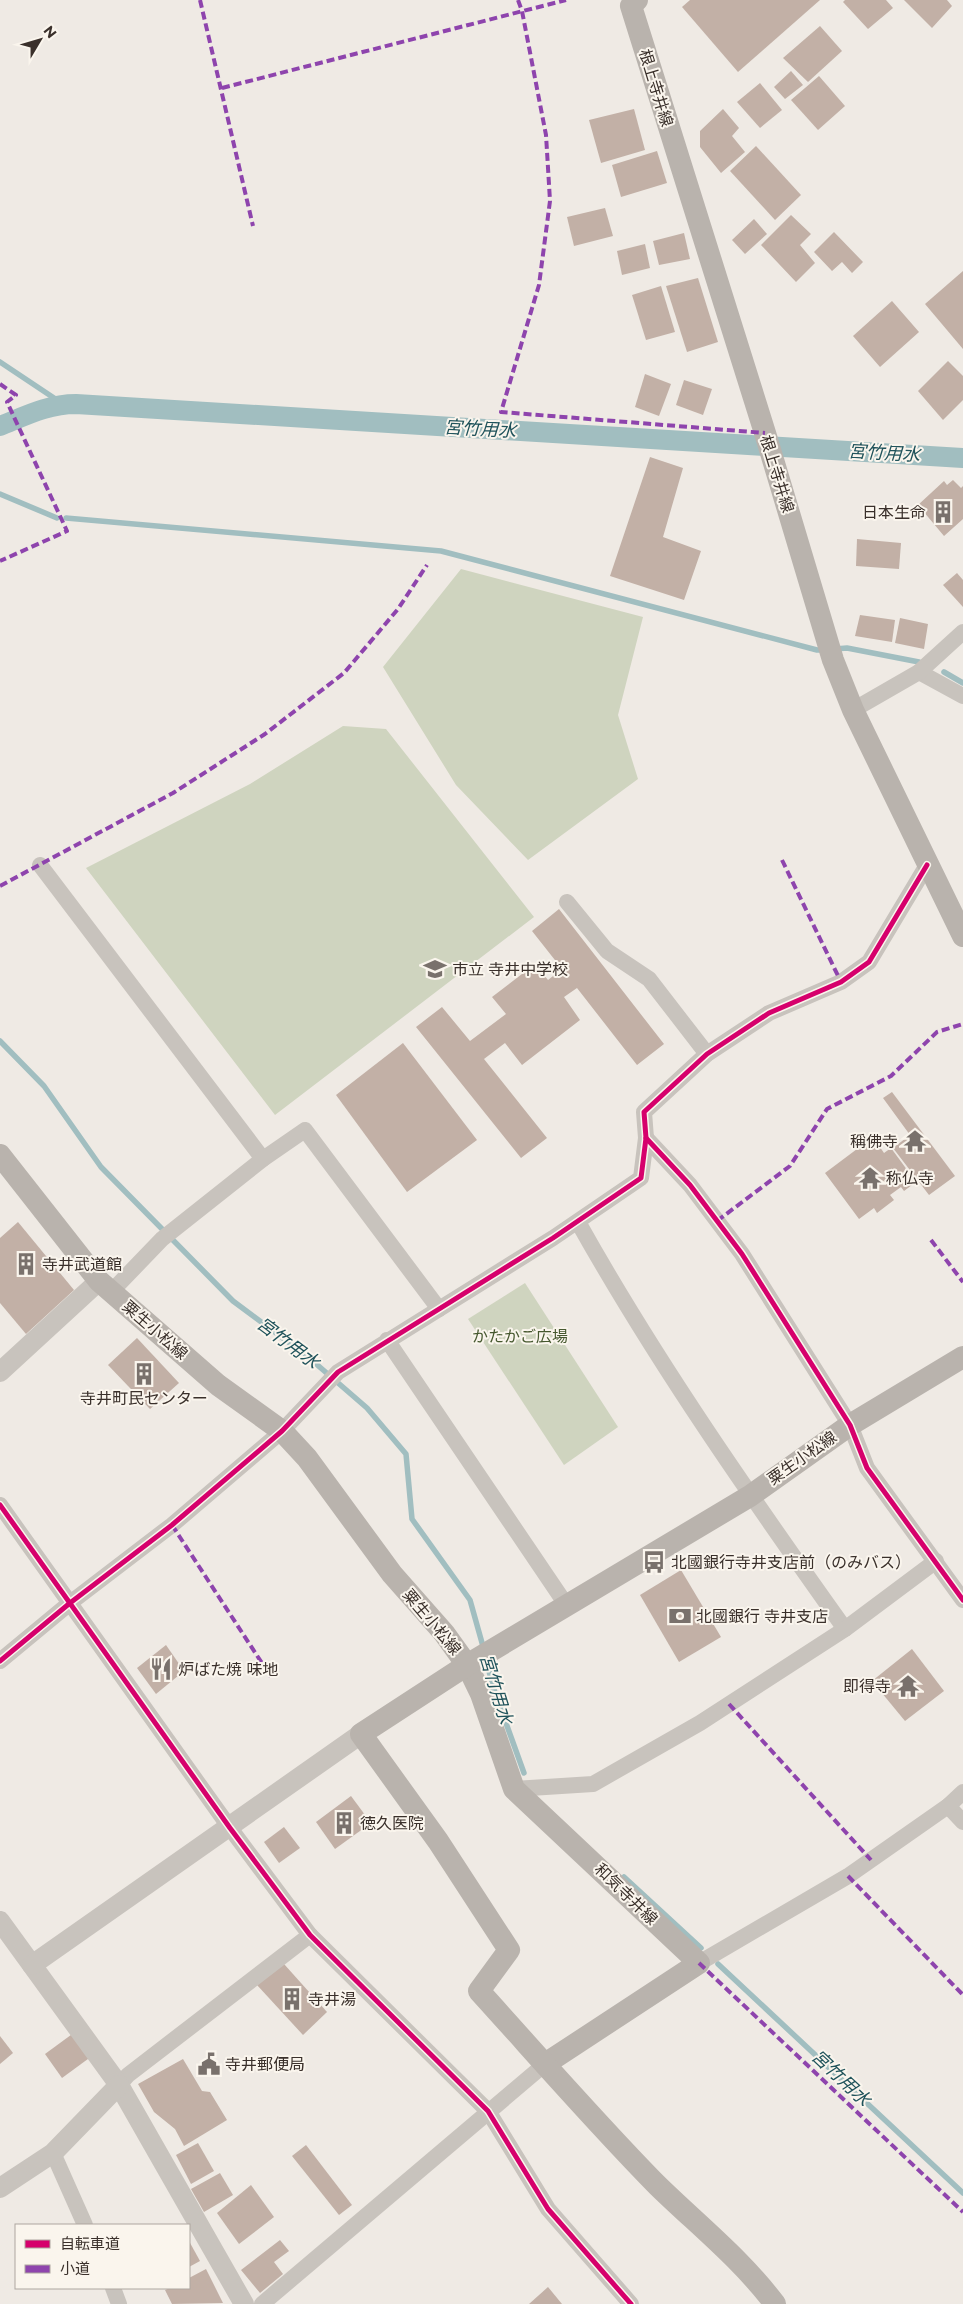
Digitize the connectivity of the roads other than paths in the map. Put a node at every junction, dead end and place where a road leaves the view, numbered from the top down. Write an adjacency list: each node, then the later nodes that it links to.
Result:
1 (632, 2): 5 (main road, 根上寺井線)
2 (963, 632): 3 (street)
3 (919, 672): 4 (street); 5 (street)
4 (963, 696)
5 (853, 710): 7 (main road, 根上寺井線)
6 (40, 865): 13 (street)
7 (927, 865): 9 (main road, 根上寺井線); 10 (street)
8 (567, 902): 10 (street)
9 (963, 936)
10 (706, 1054): 11 (street)
11 (646, 1138): 14 (street); 20 (street)
12 (0, 1155): 15 (main road, 粟生小松線)
13 (263, 1158): 15 (street); 16 (street)
14 (578, 1222): 16 (street); 22 (street)
15 (105, 1286): 19 (street); 21 (main road, 粟生小松線)
16 (439, 1309): 17 (street)
17 (387, 1340): 21 (street); 27 (street)
18 (963, 1357): 20 (main road, 粟生小松線)
19 (0, 1372)
20 (850, 1425): 22 (main road, 粟生小松線); 24 (street)
21 (282, 1431): 26 (street); 29 (main road, 粟生小松線)
22 (750, 1496): 27 (main road, 粟生小松線); 28 (street)
23 (0, 1505): 26 (street)
24 (936, 1561): 25 (street); 28 (street)
25 (963, 1600)
26 (70, 1603): 30 (street); 36 (street)
27 (567, 1606): 29 (main road, 粟生小松線)
28 (846, 1629): 32 (street)
29 (479, 1659): 31 (main road); 32 (main road, 和気寺井線)
30 (0, 1661)
31 (361, 1734): 36 (street); 41 (main road)
32 (514, 1788): 39 (main road, 和気寺井線)
33 (963, 1792): 34 (street)
34 (948, 1806): 35 (street); 39 (street)
35 (963, 1822)
36 (230, 1828): 38 (street); 40 (street)
37 (0, 1921): 40 (street)
38 (310, 1935): 42 (street); 43 (street)
39 (699, 1964): 41 (main road)
40 (32, 1965): 42 (street)
41 (545, 2064): 43 (street); 52 (main road)
42 (119, 2085): 44 (street); 49 (street)
43 (488, 2111): 50 (street); 51 (street)
44 (53, 2153): 45 (street); 46 (street)
45 (0, 2188)
46 (85, 2224)
47 (113, 2289): 48 (street)
48 (119, 2304)
49 (244, 2304)
50 (262, 2304)
51 (631, 2304)
52 (775, 2304)

